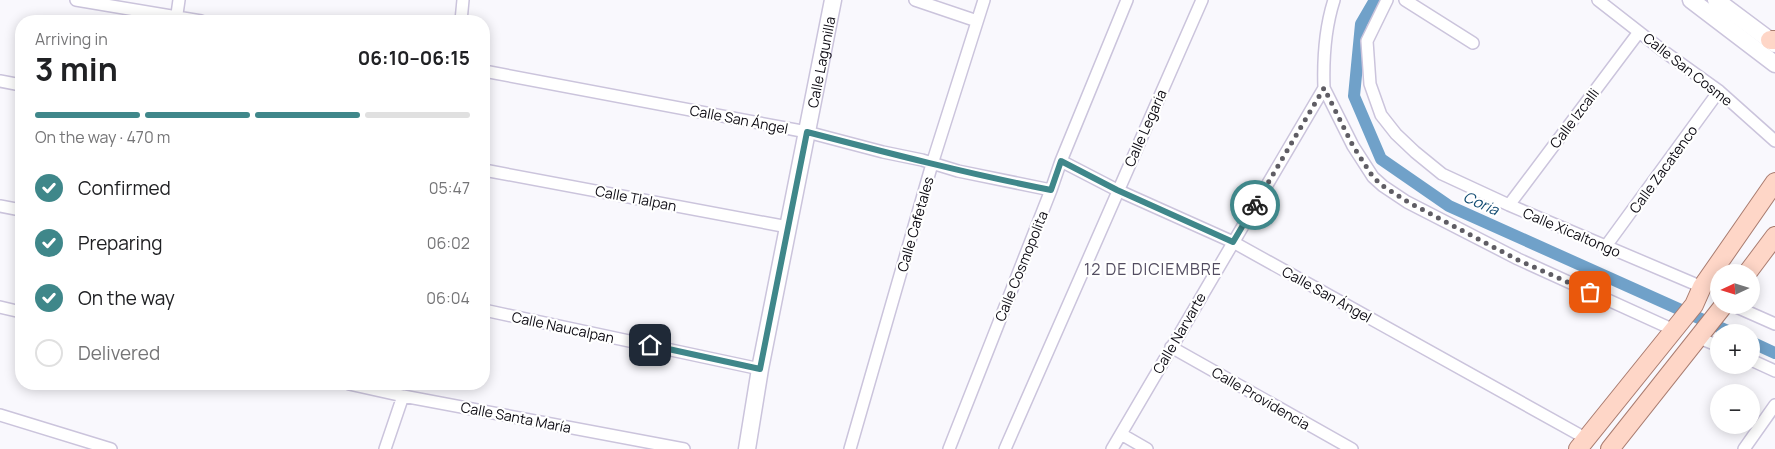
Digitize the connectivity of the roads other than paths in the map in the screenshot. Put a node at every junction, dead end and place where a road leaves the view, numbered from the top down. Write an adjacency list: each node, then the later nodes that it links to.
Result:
1 (76, 0): 15 (street)
2 (179, 0): 16 (street)
3 (464, 0): 17 (street)
4 (833, 0): 28 (street, Calle Lagunilla)
5 (915, 0): 18 (street)
6 (984, 0): 18 (street, Calle Cafetales)
7 (1127, 0): 30 (street, Calle Cosmopolita)
8 (1202, 0): 35 (street, Calle Legaria)
9 (1334, 0): 26 (street, Calle Narvarte)
10 (1386, 0): 36 (street, Calle Xicaltongo)
11 (1405, 0): 21 (street)
12 (1598, 0): 19 (street, Calle San Cosme)
13 (1691, 0): 22 (street)
14 (1716, 0): 20 (street)
15 (155, 15)
16 (177, 15)
17 (462, 15)
18 (977, 21): 31 (street, Calle Cafetales)
19 (1639, 32): 27 (street, Calle San Cosme); 36 (street, Calle Izcalli)
20 (1773, 41)
21 (1473, 43)
22 (1775, 64)
23 (490, 72): 28 (street, Calle San Ángel)
24 (0, 81): 25 (street)
25 (15, 84)
26 (1324, 88): 41 (street, Calle Narvarte); 51 (street)
27 (1719, 91): 29 (street, Calle San Cosme); 42 (street, Calle Zacatenco)
28 (807, 132): 31 (street, Calle San Ángel); 39 (street, Calle Lagunilla)
29 (1775, 140)
30 (1061, 161): 34 (street, Calle Cosmopolita); 35 (street, Calle San Ángel)
31 (932, 164): 34 (street, Calle San Ángel); 68 (street, Calle Cafetales)
32 (490, 171): 39 (street, Calle Tlalpan)
33 (1775, 182): 44 (main road)
34 (1051, 190): 69 (street, Calle Cosmopolita)
35 (1117, 190): 41 (street, Calle San Ángel); 70 (street, Calle Legaria)
36 (1509, 205): 42 (street, Calle Xicaltongo)
37 (0, 206): 38 (street)
38 (15, 209)
39 (788, 227): 56 (street, Calle Lagunilla)
40 (1775, 236): 43 (main road)
41 (1233, 242): 54 (street, Calle Narvarte); 63 (street, Calle San Ángel)
42 (1606, 246): 44 (street, Calle Xicaltongo)
43 (1754, 264)
44 (1702, 287): 51 (main road)
45 (0, 307): 46 (street)
46 (15, 311)
47 (490, 311): 56 (street, Calle Naucalpan)
48 (1720, 314): 52 (main road)
49 (1744, 314): 50 (street)
50 (1775, 324)
51 (1678, 325): 63 (main road)
52 (1703, 333): 53 (street); 74 (main road)
53 (1710, 339)
54 (1171, 347): 62 (street, Calle Narvarte); 73 (street, Calle Providencia)
55 (1760, 364): 57 (street)
56 (760, 369): 67 (street, Calle Lagunilla)
57 (1775, 371)
58 (376, 390): 59 (street, Calle Santa María)
59 (403, 396): 65 (street); 66 (street, Calle Santa María)
60 (1775, 405): 75 (street)
61 (0, 415): 64 (street)
62 (1121, 434): 71 (street, Calle Narvarte); 72 (street)
63 (1583, 444)
64 (111, 449)
65 (385, 449)
66 (684, 449)
67 (747, 449)
68 (850, 449)
69 (949, 449)
70 (1005, 449)
71 (1112, 449)
72 (1147, 449)
73 (1352, 449)
74 (1610, 449)
75 (1744, 449)

